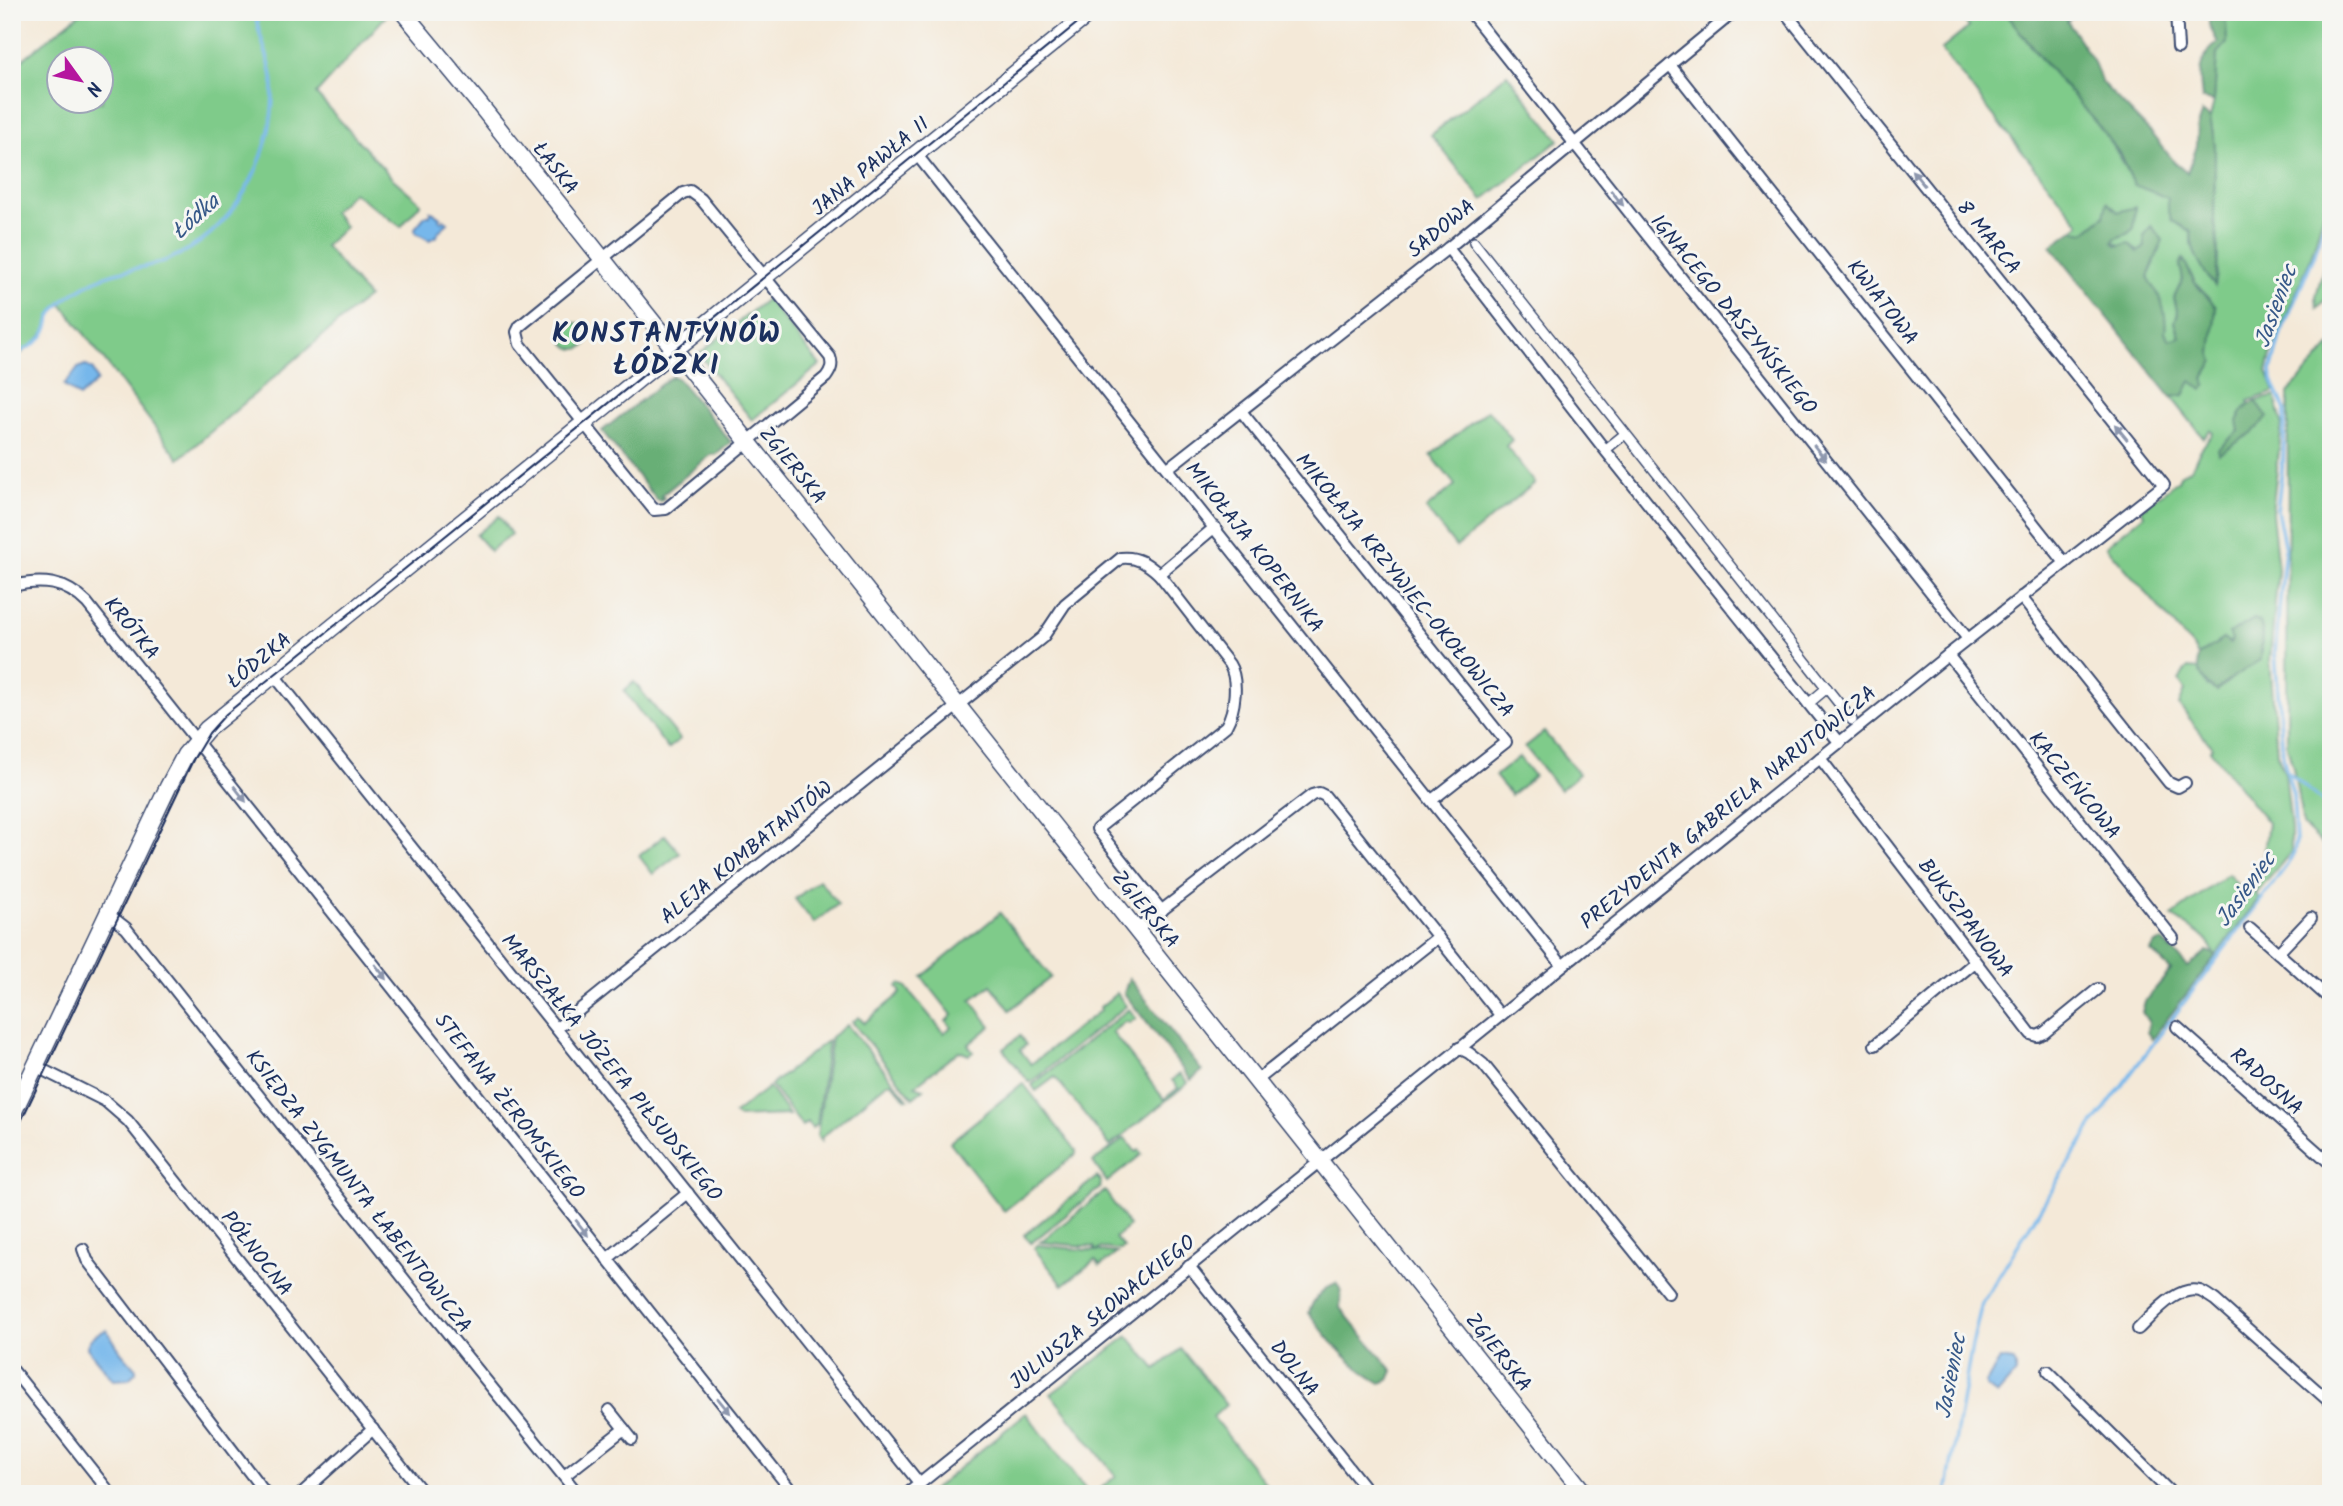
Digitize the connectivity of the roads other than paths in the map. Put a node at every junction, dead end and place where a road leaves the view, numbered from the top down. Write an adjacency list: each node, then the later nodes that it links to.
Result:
1 (1091, 12): 10 (main road, JANA PAWŁA II)
2 (1470, 12): 9 (street, IGNACEGO DASZYŃSKIEGO)
3 (1734, 12): 8 (street, SADOWA)
4 (1785, 12): 22 (street, 8 MARCA, one-way to 4)
5 (2176, 12): 7 (street)
6 (410, 15): 13 (main road, ŁASKA)
7 (2178, 48)
8 (1670, 65): 9 (street, SADOWA); 24 (street, KWIATOWA)
9 (1574, 145): 12 (street, SADOWA); 28 (street, IGNACEGO DASZYŃSKIEGO, one-way to 28)
10 (917, 155): 14 (main road, JANA PAWŁA II); 21 (street, MIKOŁAJA KOPERNIKA)
11 (1474, 242): 18 (street)
12 (1448, 248): 16 (street, SADOWA); 20 (street)
13 (602, 259): 14 (street); 15 (main road, ŁASKA); 17 (street)
14 (766, 278): 15 (main road, JANA PAWŁA II); 19 (street)
15 (674, 350): 17 (main road, ŁÓDZKA); 19 (main road, ZGIERSKA)
16 (1241, 411): 21 (street, SADOWA); 39 (street, MIKOŁAJA KRZYWIEC-OKOŁOWICZA)
17 (584, 424): 19 (street); 30 (main road, ŁÓDZKA)
18 (1625, 434): 20 (street); 31 (street)
19 (746, 442): 33 (main road, ZGIERSKA)
20 (1605, 450): 32 (street)
21 (1168, 468): 23 (street, MIKOŁAJA KOPERNIKA)
22 (2164, 485): 24 (street, PREZYDENTA GABRIELA NARUTOWICZA)
23 (1215, 527): 25 (street); 39 (street, MIKOŁAJA KOPERNIKA)
24 (2065, 563): 27 (street, PREZYDENTA GABRIELA NARUTOWICZA)
25 (1159, 574): 33 (street, ALEJA KOMBATANTÓW); 40 (street)
26 (12, 586): 35 (street, KRÓTKA)
27 (2021, 597): 28 (street, PREZYDENTA GABRIELA NARUTOWICZA); 38 (street)
28 (1968, 639): 29 (street, PREZYDENTA GABRIELA NARUTOWICZA)
29 (1948, 655): 36 (street, PREZYDENTA GABRIELA NARUTOWICZA); 46 (street, KACZEŃCOWA)
30 (274, 675): 35 (main road, ŁÓDZKA); 54 (street, MARSZAŁKA JÓZEFA PIŁSUDSKIEGO)
31 (1827, 688): 32 (street); 34 (street)
32 (1808, 704): 36 (street)
33 (958, 706): 44 (main road, ZGIERSKA); 54 (street, ALEJA KOMBATANTÓW)
34 (1852, 720)
35 (197, 741): 41 (main road, ŁÓDZKA); 64 (street, STEFANA ŻEROMSKIEGO, one-way to 64)
36 (1840, 743): 37 (street, PREZYDENTA GABRIELA NARUTOWICZA)
37 (1820, 758): 48 (street, BUKSZPANOWA); 49 (street, PREZYDENTA GABRIELA NARUTOWICZA)
38 (2185, 783)
39 (1432, 800): 49 (street, MIKOŁAJA KOPERNIKA)
40 (1162, 911): 44 (street); 45 (street)
41 (108, 915): 57 (main road, ŁÓDZKA); 75 (street, KSIĘDZA ZYGMUNTA ŁABENTOWICZA)
42 (2311, 918): 47 (street)
43 (2250, 928): 47 (street)
44 (1136, 930): 58 (main road, ZGIERSKA)
45 (1438, 937): 52 (street); 58 (street)
46 (2173, 938)
47 (2278, 953): 51 (street)
48 (1975, 962): 50 (street, BUKSZPANOWA); 55 (street)
49 (1562, 965): 52 (street, PREZYDENTA GABRIELA NARUTOWICZA)
50 (2098, 989)
51 (2331, 1000)
52 (1500, 1015): 56 (street, PREZYDENTA GABRIELA NARUTOWICZA)
53 (2177, 1027): 61 (street, RADOSNA)
54 (557, 1028): 62 (street, MARSZAŁKA JÓZEFA PIŁSUDSKIEGO)
55 (1875, 1045)
56 (1459, 1048): 60 (street, PREZYDENTA GABRIELA NARUTOWICZA); 66 (street)
57 (35, 1066): 59 (main road, ŁÓDZKA); 72 (street, PÓŁNOCNA)
58 (1256, 1081): 60 (main road, ZGIERSKA)
59 (12, 1115)
60 (1320, 1160): 65 (street, JULIUSZA SŁOWACKIEGO); 85 (main road, ZGIERSKA)
61 (2331, 1164)
62 (688, 1193): 64 (street); 76 (street, MARSZAŁKA JÓZEFA PIŁSUDSKIEGO)
63 (83, 1249): 78 (street)
64 (607, 1259): 82 (street, STEFANA ŻEROMSKIEGO, one-way to 82)
65 (1189, 1266): 76 (street, JULIUSZA SŁOWACKIEGO); 84 (street, DOLNA)
66 (1668, 1293)
67 (2138, 1329): 70 (street)
68 (12, 1369): 77 (street)
69 (2048, 1371): 86 (street)
70 (2331, 1403)
71 (609, 1410): 73 (street)
72 (373, 1429): 79 (street); 80 (street, PÓŁNOCNA)
73 (624, 1429): 74 (street); 75 (street)
74 (632, 1440)
75 (564, 1476): 81 (street, KSIĘDZA ZYGMUNTA ŁABENTOWICZA)
76 (920, 1483): 83 (street, JULIUSZA SŁOWACKIEGO)
77 (111, 1494)
78 (266, 1494)
79 (301, 1494)
80 (424, 1494)
81 (578, 1494)
82 (794, 1494)
83 (907, 1494)
84 (1370, 1494)
85 (1585, 1494)
86 (2172, 1494)

